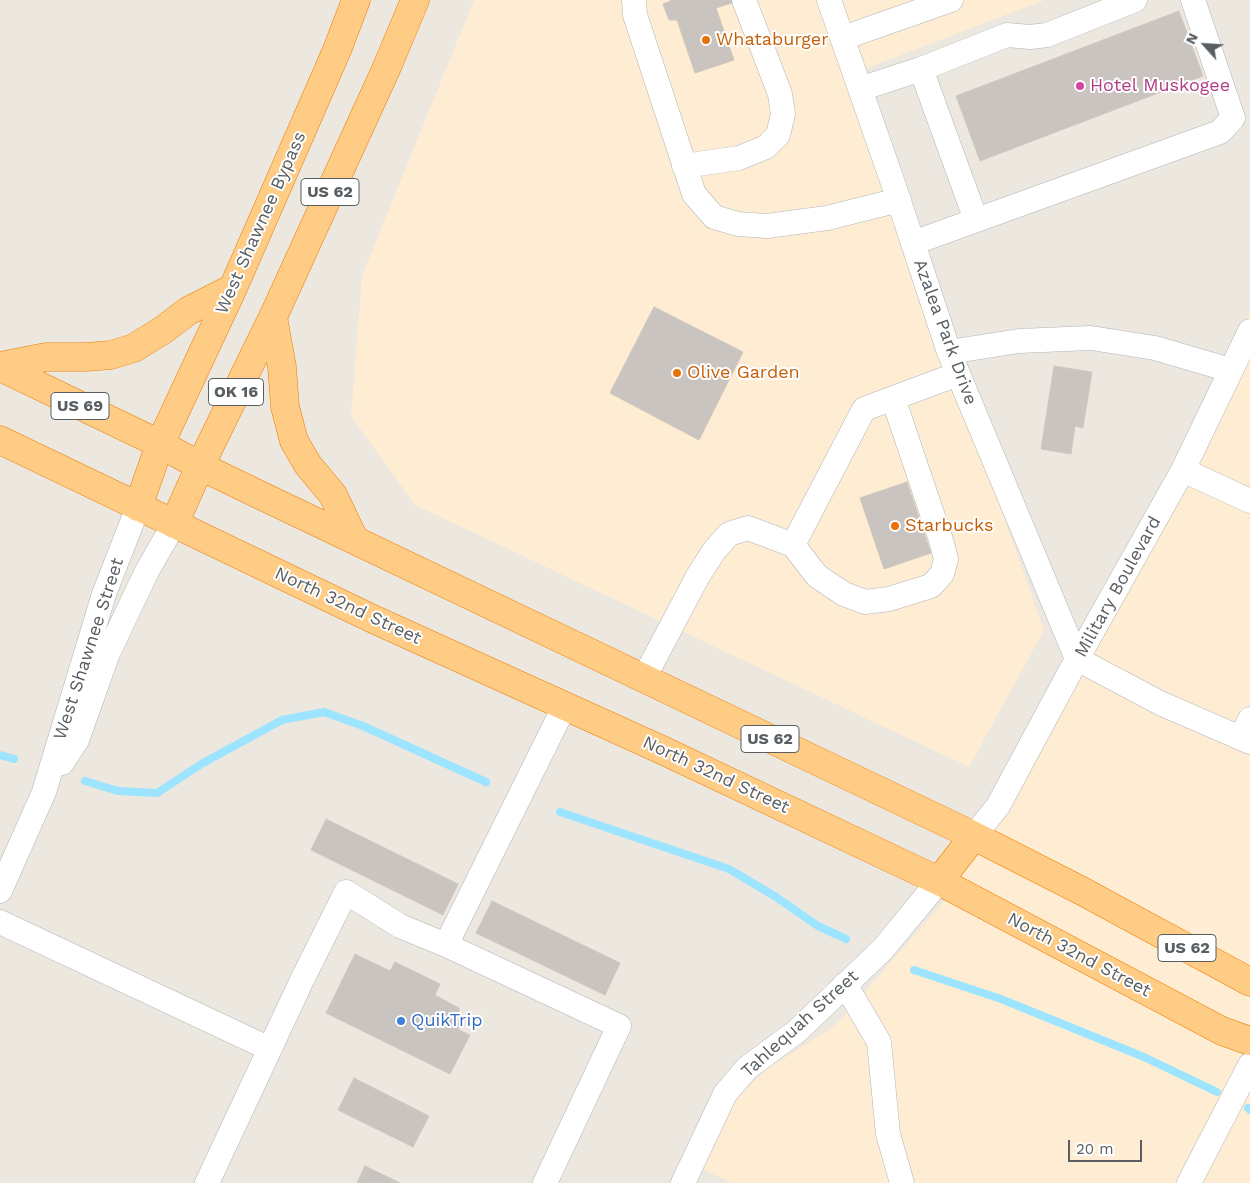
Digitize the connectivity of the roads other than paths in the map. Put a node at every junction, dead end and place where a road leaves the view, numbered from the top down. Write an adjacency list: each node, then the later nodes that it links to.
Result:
1 (356, 0): 16 (highway, West Shawnee Bypass / US 62)
2 (415, 0): 17 (highway, US 62)
3 (634, 0): 12 (street)
4 (744, 0): 12 (street)
5 (829, 0): 9 (street, Azalea Park Drive)
6 (951, 0): 9 (street)
7 (1135, 0): 10 (street)
8 (1193, 0): 14 (street)
9 (842, 38): 11 (street, Azalea Park Drive)
10 (921, 68): 11 (street); 14 (street)
11 (860, 89): 13 (street, Azalea Park Drive)
12 (684, 166): 13 (street)
13 (899, 200): 15 (street, Azalea Park Drive)
14 (976, 220): 15 (street)
15 (913, 243): 19 (street, Azalea Park Drive)
16 (233, 288): 20 (highway); 25 (highway, West Shawnee Bypass / US 62)
17 (273, 317): 26 (highway, OK 16); 31 (highway)
18 (1250, 331): 21 (street, Military Boulevard)
19 (949, 352): 21 (street); 22 (street, Azalea Park Drive)
20 (0, 367): 25 (highway, US 69)
21 (1230, 370): 27 (street, Military Boulevard)
22 (958, 374): 23 (street); 33 (street, Azalea Park Drive)
23 (893, 398): 32 (street); 32 (street)
24 (0, 440): 29 (highway, North 32nd Street)
25 (160, 444): 26 (highway, US 69); 29 (highway, US 62)
26 (200, 466): 30 (highway); 31 (highway, US 62)
27 (1184, 470): 28 (street); 33 (street, Military Boulevard)
28 (1250, 501)
29 (138, 507): 30 (highway, North 32nd Street); 37 (street, West Shawnee Street)
30 (174, 524): 35 (highway, North 32nd Street); 37 (street, West Shawnee Street)
31 (354, 539): 34 (highway, US 62)
32 (792, 545): 34 (street)
33 (1077, 659): 36 (street); 38 (street, Military Boulevard)
34 (644, 678): 38 (highway, US 62)
35 (565, 706): 39 (highway, North 32nd Street); 42 (street)
36 (1247, 733)
37 (44, 792): 40 (street, West Shawnee Street)
38 (974, 836): 39 (highway); 43 (highway, US 62)
39 (939, 881): 44 (street, Tahlequah Street); 45 (highway, North 32nd Street)
40 (0, 891)
41 (0, 922): 46 (street)
42 (446, 945): 46 (street); 48 (street)
43 (1250, 982)
44 (845, 984): 50 (street, Tahlequah Street); 51 (street)
45 (1250, 1041)
46 (270, 1048): 49 (street)
47 (1250, 1065): 52 (street)
48 (552, 1181)
49 (207, 1183)
50 (683, 1183)
51 (902, 1183)
52 (1189, 1183)

